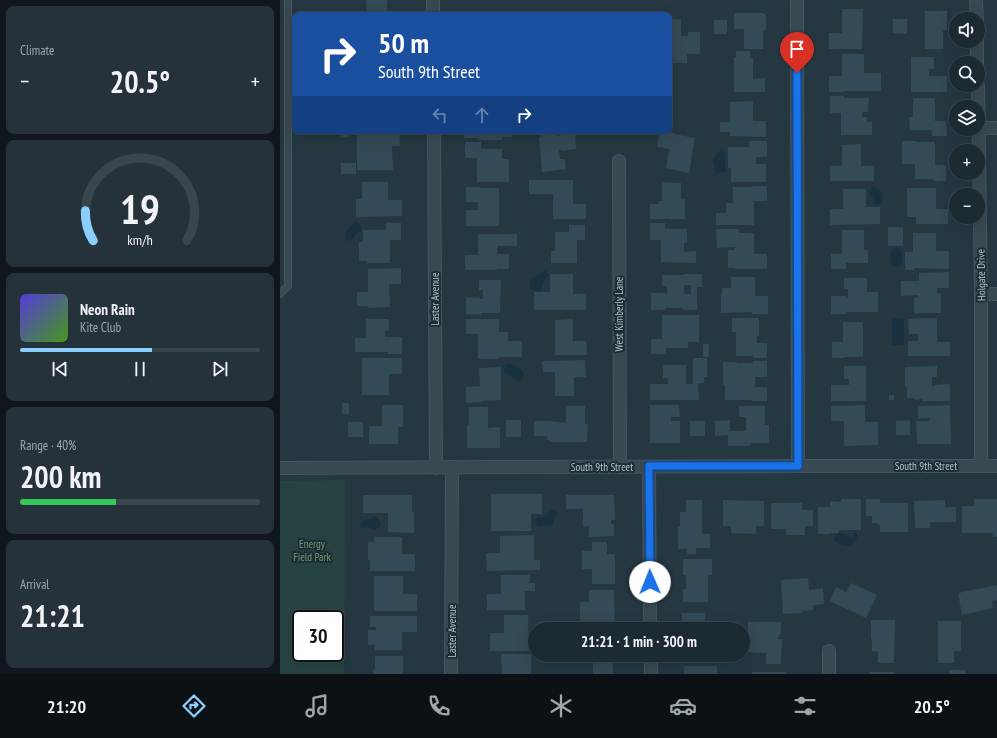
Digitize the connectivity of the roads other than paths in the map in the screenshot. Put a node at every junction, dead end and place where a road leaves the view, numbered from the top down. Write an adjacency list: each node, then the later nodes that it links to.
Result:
1 (288, 0): 12 (lane)
2 (433, 0): 5 (street)
3 (797, 0): 16 (street)
4 (976, 0): 6 (street)
5 (433, 12)
6 (977, 12)
7 (985, 128): 8 (street)
8 (997, 128)
9 (434, 134): 22 (street, Laster Avenue)
10 (979, 136): 13 (street, Holgate Drive)
11 (619, 161): 20 (street, West Kimberly Lane)
12 (280, 294)
13 (981, 294): 14 (street); 17 (street, Holgate Drive)
14 (997, 294)
15 (649, 466): 16 (street, South 9th Street); 20 (street, South 9th Street); 23 (street)
16 (798, 466): 17 (street, South 9th Street)
17 (981, 466): 18 (street, South 9th Street)
18 (997, 466)
19 (452, 467): 20 (street, South 9th Street); 22 (street, South 9th Street); 26 (street, Laster Avenue)
20 (620, 467)
21 (280, 468): 22 (street, South 9th Street)
22 (436, 468)
23 (650, 622)
24 (829, 651): 28 (street)
25 (651, 662): 27 (street)
26 (452, 674)
27 (651, 674)
28 (829, 674)

